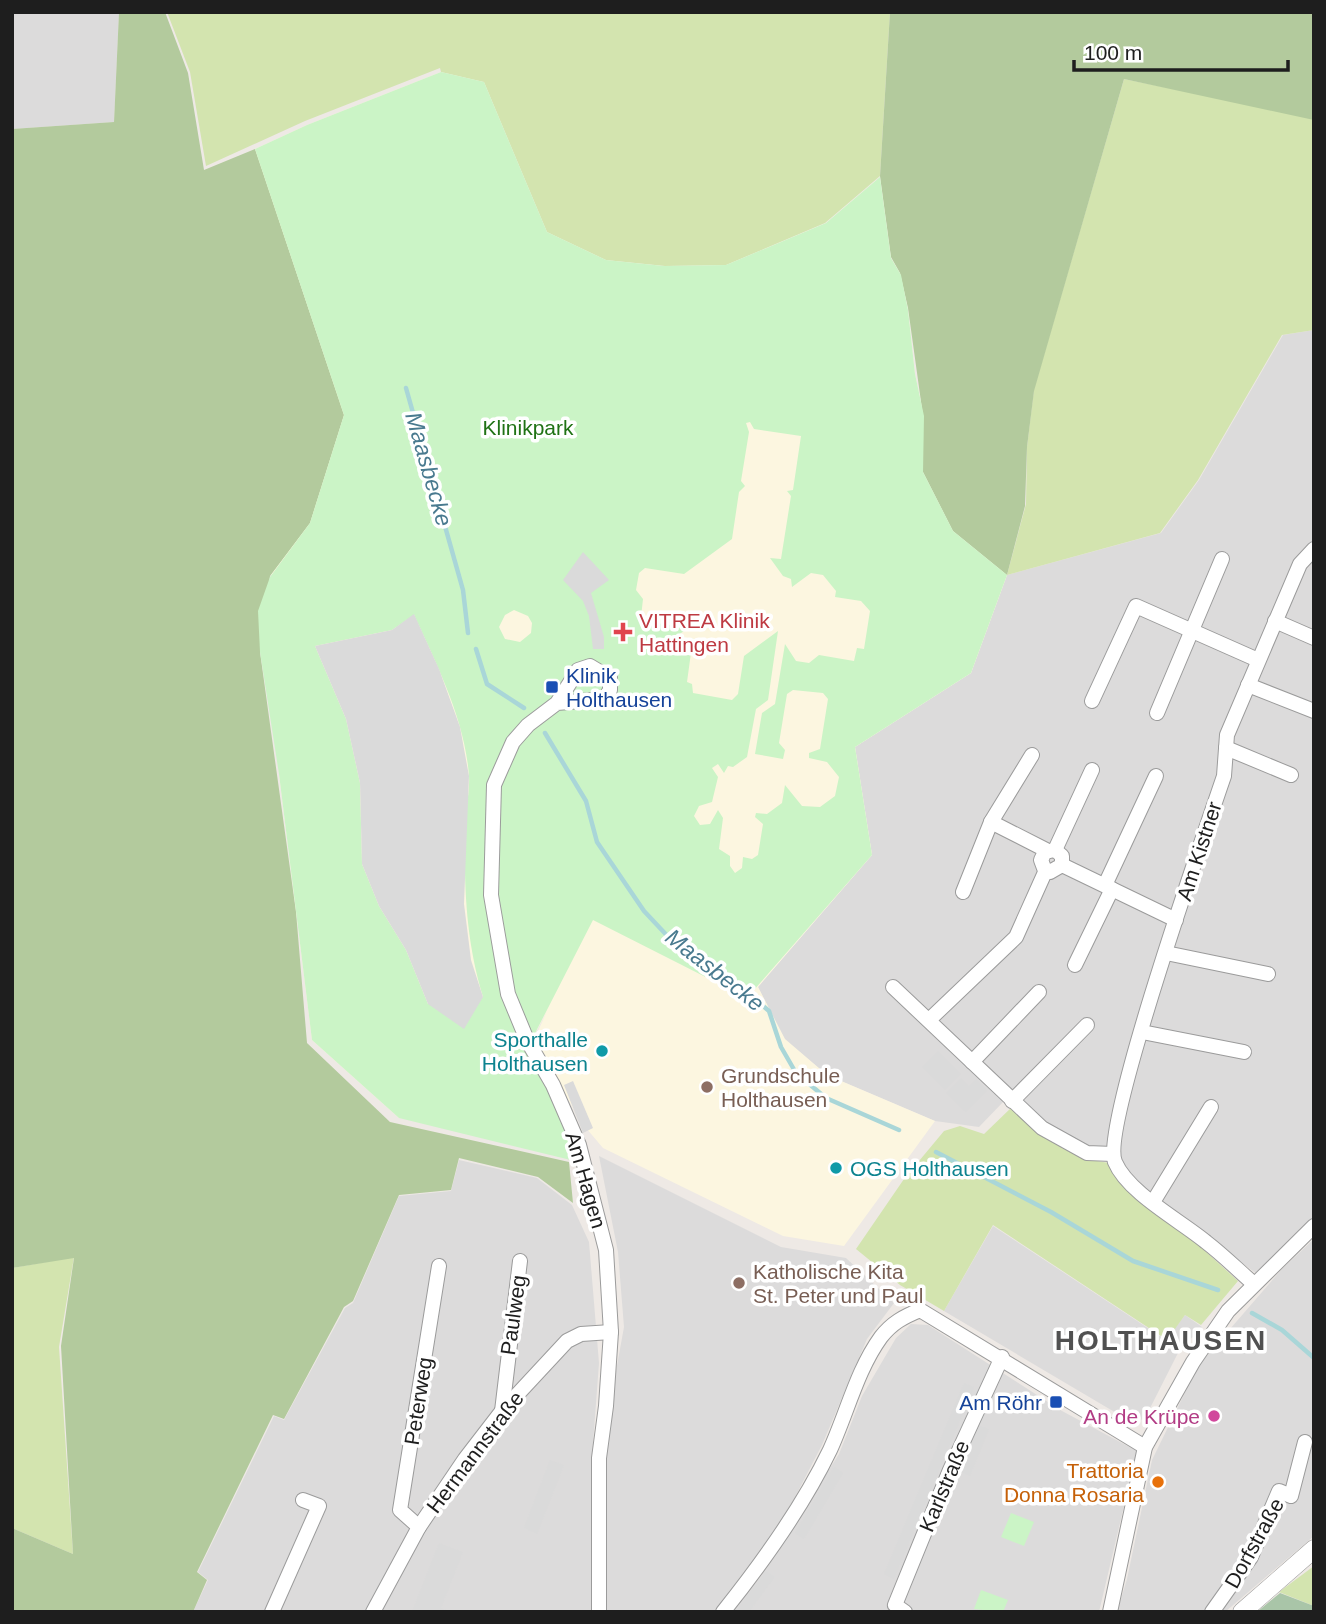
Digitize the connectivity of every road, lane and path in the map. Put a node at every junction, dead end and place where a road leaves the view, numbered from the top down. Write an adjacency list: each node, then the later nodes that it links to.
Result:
1 (1314, 549): 3 (street, Am Kistner)
2 (1222, 559): 4 (street)
3 (1275, 621): 5 (street); 6 (street, Am Kistner)
4 (1192, 631): 6 (street); 8 (street); 11 (street)
5 (1314, 638)
6 (1258, 660): 7 (street, Am Kistner)
7 (1248, 685): 10 (street); 12 (street, Am Kistner)
8 (1092, 701)
9 (557, 703): 42 (street, Am Hagen)
10 (1314, 711)
11 (1157, 713)
12 (1226, 748): 15 (street); 23 (street, Am Kistner)
13 (1032, 755): 17 (street)
14 (1092, 770): 18 (street)
15 (1291, 775)
16 (1156, 776): 21 (street)
17 (992, 822): 18 (street); 22 (street)
18 (1052, 850): 19 (street); 20 (street)
19 (1062, 865): 20 (street); 21 (street)
20 (1046, 870): 29 (street)
21 (1108, 887): 23 (street); 25 (street)
22 (963, 892)
23 (1176, 920): 24 (street, Am Kistner)
24 (1166, 953): 26 (street); 31 (street, Am Kistner)
25 (1075, 965)
26 (1268, 974)
27 (893, 987): 29 (street)
28 (1040, 992): 33 (street)
29 (929, 1020): 33 (street)
30 (1087, 1025): 34 (street)
31 (1142, 1032): 32 (street); 36 (street, Am Kistner)
32 (1244, 1052)
33 (972, 1062): 34 (street)
34 (1013, 1101): 36 (street)
35 (1210, 1107): 37 (street)
36 (1113, 1154): 37 (street)
37 (1153, 1202): 41 (street)
38 (1314, 1226): 41 (street)
39 (520, 1261): 44 (street, Paulweg)
40 (439, 1266): 48 (street, Peterweg)
41 (1254, 1284): 46 (street)
42 (611, 1332): 44 (street, Hermannstraße); 52 (street, Am Hagen)
43 (1002, 1357): 46 (street); 53 (street); 54 (street, Karlstraße)
44 (502, 1411): 48 (street, Hermannstraße)
45 (1305, 1442): 56 (street, Dorfstraße)
46 (1145, 1447): 55 (street)
47 (303, 1500): 50 (street)
48 (419, 1527): 51 (street, Hermannstraße)
49 (1314, 1549): 57 (street)
50 (272, 1612)
51 (373, 1612)
52 (598, 1612)
53 (723, 1612)
54 (905, 1612)
55 (1110, 1612)
56 (1212, 1612)
57 (1242, 1612)

